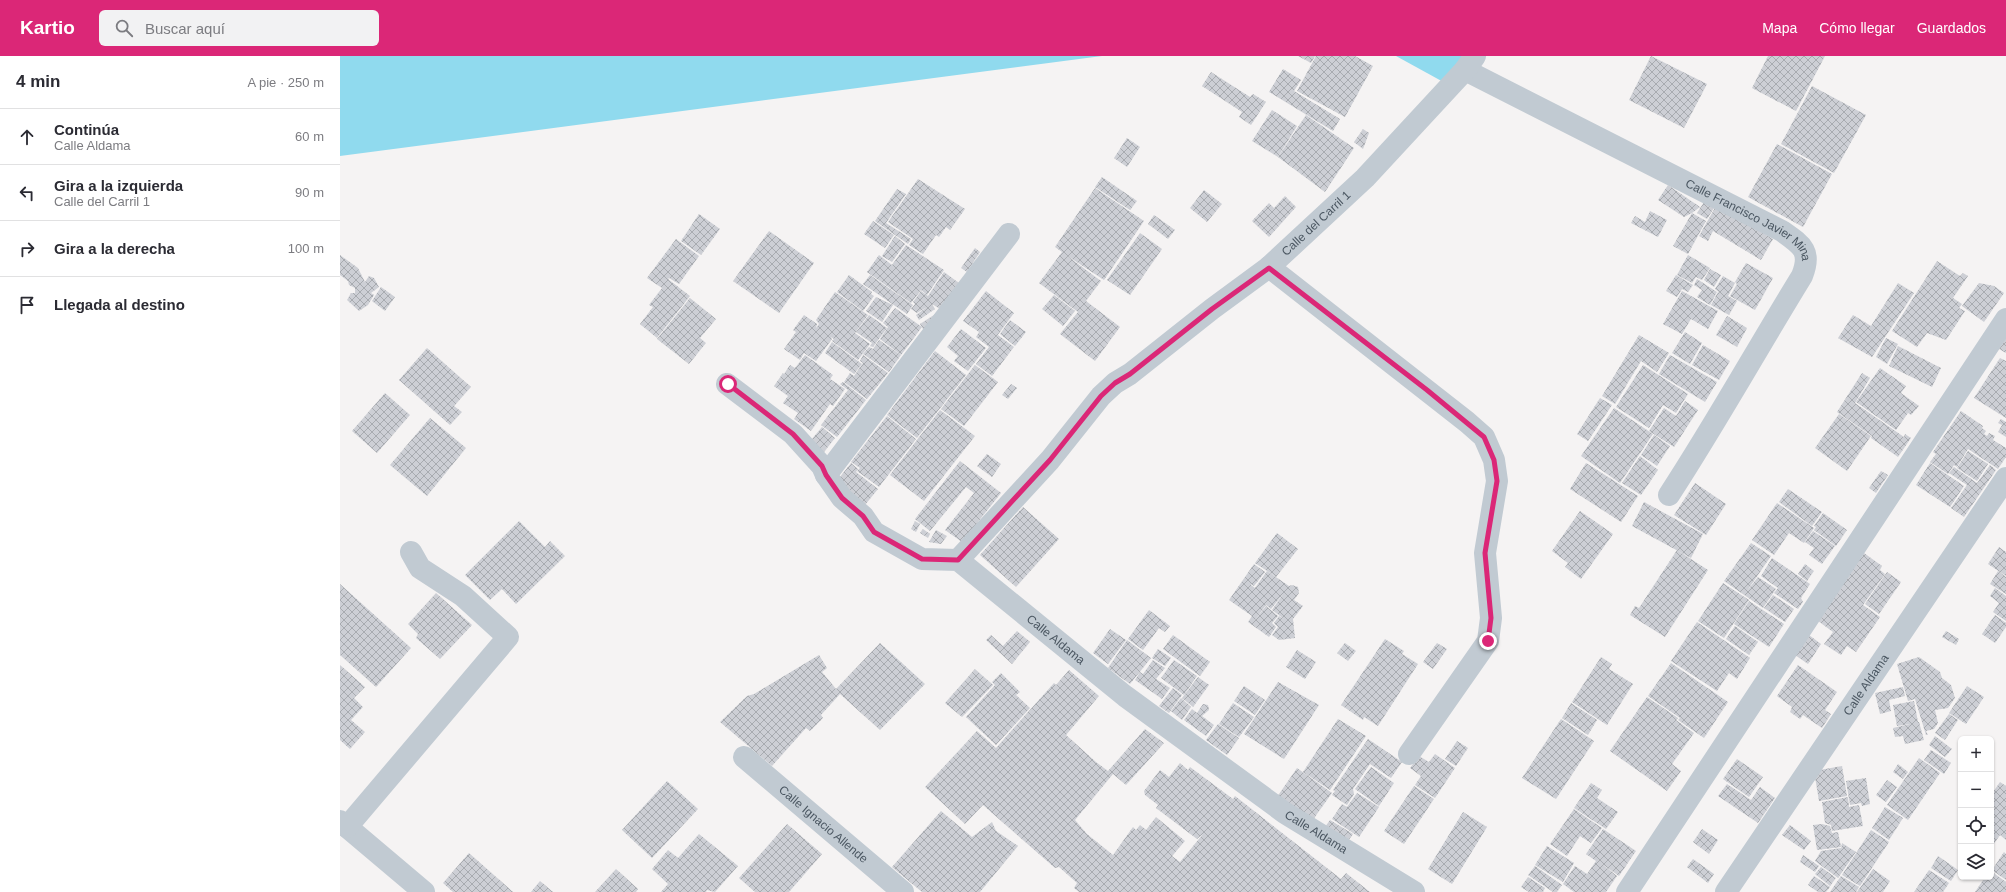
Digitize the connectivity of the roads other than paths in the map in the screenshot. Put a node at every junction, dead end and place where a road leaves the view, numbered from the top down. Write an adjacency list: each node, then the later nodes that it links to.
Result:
1 (1470, 63): 3 (street, Calle del Carril 1); 8 (street, Calle Francisco Javier Mina)
2 (1009, 234): 6 (street)
3 (1269, 268): 10 (street, Calle del Carril 1); 11 (street)
4 (2006, 319): 17 (street)
5 (728, 384): 6 (street)
6 (826, 475): 10 (street)
7 (2006, 478): 18 (street, Calle Aldama)
8 (1669, 494)
9 (411, 552): 13 (street)
10 (958, 560): 14 (street, Calle Aldama)
11 (1409, 754)
12 (744, 757): 16 (street, Calle Ignacio Allende)
13 (343, 824): 15 (street)
14 (1405, 890)
15 (424, 892)
16 (903, 892)
17 (1627, 892)
18 (1726, 892)

